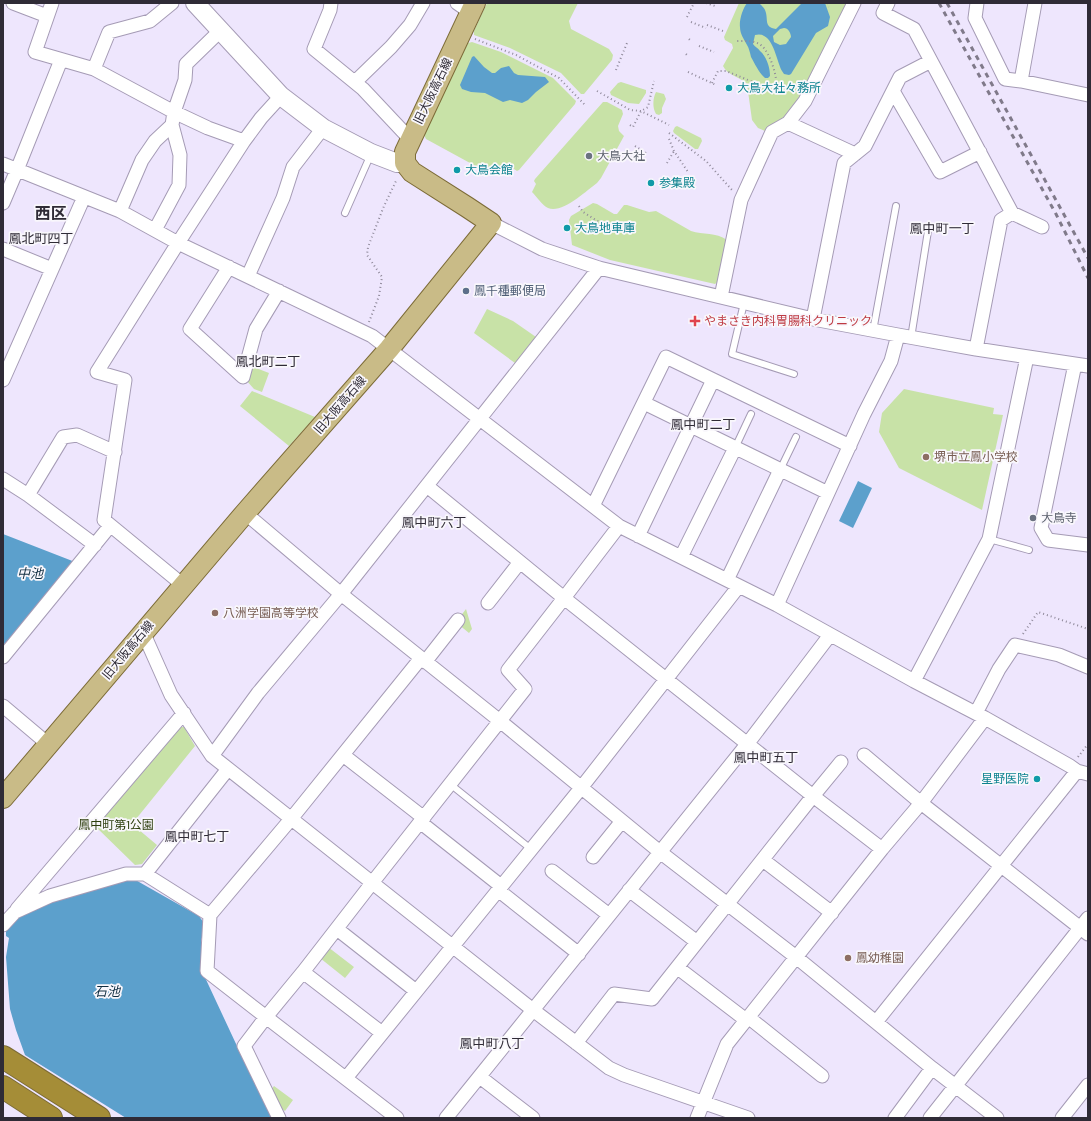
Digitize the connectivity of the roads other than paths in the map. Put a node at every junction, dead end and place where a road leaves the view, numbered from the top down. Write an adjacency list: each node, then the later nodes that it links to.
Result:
1 (13, 3): 12 (street)
2 (52, 3): 12 (street)
3 (172, 3): 16 (street)
4 (195, 3): 13 (street)
5 (331, 3): 18 (street)
6 (423, 3): 18 (street)
7 (854, 3): 23 (street)
8 (888, 3): 15 (street)
9 (977, 3): 17 (street)
10 (1035, 3): 17 (street)
11 (467, 6): 26 (main road, 旧大阪高石線)
12 (47, 16): 14 (street)
13 (221, 30): 21 (street); 22 (street)
14 (61, 60): 16 (street); 33 (street)
15 (931, 61): 19 (street); 28 (street)
16 (94, 69): 22 (street)
17 (1022, 81): 20 (street)
18 (354, 82): 26 (street)
19 (893, 91): 28 (street); 30 (street)
20 (1088, 95)
21 (281, 96): 25 (street); 27 (street)
22 (174, 112): 24 (street); 27 (street)
23 (788, 122): 30 (street); 51 (street)
24 (172, 125): 37 (street); 42 (street)
25 (323, 128): 29 (street); 49 (street)
26 (410, 139): 31 (main road, 旧大阪高石線)
27 (244, 141): 44 (street)
28 (980, 152): 39 (street)
29 (371, 153): 31 (street); 38 (lane)
30 (855, 154): 53 (street)
31 (406, 163): 40 (main road)
32 (3, 164): 33 (street)
33 (17, 170): 34 (street); 35 (street)
34 (84, 196): 37 (street); 48 (street)
35 (3, 203)
36 (896, 206): 54 (lane)
37 (120, 211): 42 (street)
38 (345, 213)
39 (1012, 213): 41 (street); 57 (street)
40 (491, 223): 47 (street); 56 (main road, 旧大阪高石線)
41 (1042, 227)
42 (155, 230): 44 (street)
43 (928, 231): 55 (lane)
44 (178, 243): 46 (street); 71 (street)
45 (3, 249): 48 (street)
46 (229, 267): 49 (street); 50 (street)
47 (598, 268): 51 (street); 66 (street)
48 (52, 269): 62 (street)
49 (248, 276): 50 (street)
50 (279, 291): 56 (street)
51 (721, 297): 52 (street)
52 (744, 303): 53 (street); 61 (lane)
53 (813, 319): 54 (street)
54 (873, 330): 55 (street)
55 (904, 337): 57 (street); 69 (street)
56 (389, 349): 66 (street); 78 (main road, 旧大阪高石線)
57 (976, 349): 58 (street)
58 (1027, 357): 59 (street); 82 (street)
59 (1074, 364): 60 (street); 84 (street)
60 (1088, 366)
61 (794, 374)
62 (3, 380)
63 (713, 380): 64 (street); 67 (street); 69 (street)
64 (644, 403): 67 (street); 77 (street)
65 (751, 414): 70 (lane)
66 (480, 419): 74 (street); 77 (street)
67 (690, 426): 70 (street); 81 (street)
68 (796, 437): 72 (lane)
69 (850, 446): 75 (street)
70 (735, 448): 72 (street); 86 (street)
71 (115, 452): 76 (street); 79 (street)
72 (780, 470): 75 (street); 88 (street)
73 (3, 479): 76 (street)
74 (427, 486): 87 (street); 90 (street)
75 (828, 493): 93 (street)
76 (28, 495): 83 (street)
77 (593, 506): 80 (street)
78 (245, 513): 89 (main road, 旧大阪高石線); 90 (street)
79 (110, 526): 83 (street); 89 (street)
80 (619, 526): 81 (street); 91 (street)
81 (638, 536): 86 (street)
82 (989, 540): 85 (lane); 101 (street)
83 (95, 544): 97 (street)
84 (1088, 545)
85 (1029, 550)
86 (681, 557): 88 (street)
87 (520, 562): 91 (street); 92 (street)
88 (733, 583): 93 (street); 100 (street)
89 (182, 585): 95 (main road, 旧大阪高石線)
90 (341, 594): 98 (street); 110 (street)
91 (564, 598): 100 (street); 105 (street)
92 (488, 603)
93 (777, 605): 96 (street)
94 (458, 620): 98 (street)
95 (143, 632): 103 (street); 107 (main road, 旧大阪高石線)
96 (830, 635): 101 (street); 106 (street)
97 (3, 656)
98 (423, 660): 105 (street); 108 (street)
99 (1088, 668): 104 (street)
100 (666, 679): 106 (street); 115 (street)
101 (914, 681): 104 (street)
102 (3, 706): 107 (street)
103 (184, 713): 110 (street); 134 (street)
104 (980, 715): 113 (street); 118 (street)
105 (500, 722): 114 (street); 115 (street)
106 (748, 743): 116 (street); 124 (street)
107 (48, 744): 117 (main road, 旧大阪高石線)
108 (343, 755): 119 (street); 120 (street)
109 (864, 755): 118 (street)
110 (212, 756): 112 (street)
111 (841, 762): 116 (street)
112 (228, 769): 119 (street); 129 (street)
113 (1078, 770): 127 (street)
114 (450, 784): 120 (street); 122 (lane)
115 (581, 788): 121 (street); 122 (street)
116 (813, 796): 123 (street); 126 (street)
117 (3, 798)
118 (921, 803): 123 (street); 127 (street)
119 (291, 819): 130 (street); 137 (street)
120 (422, 820): 130 (street); 131 (street)
121 (622, 821): 124 (street); 125 (street)
122 (531, 849): 131 (street)
123 (882, 849): 135 (street)
124 (660, 852): 132 (street); 133 (street)
125 (593, 857)
126 (763, 860): 133 (street); 135 (street)
127 (1000, 866): 139 (street); 151 (street)
128 (552, 872): 136 (street)
129 (145, 874): 134 (street); 137 (street)
130 (372, 883): 140 (street); 142 (street)
131 (499, 888): 142 (street); 143 (street)
132 (629, 890): 136 (street); 141 (street)
133 (728, 904): 141 (street); 144 (street)
134 (15, 912): 138 (street)
135 (832, 912): 144 (street)
136 (609, 915): 143 (street)
137 (210, 916): 149 (street)
138 (3, 926)
139 (1085, 927): 159 (street)
140 (337, 929): 146 (street); 147 (street)
141 (698, 942): 145 (street)
142 (452, 946): 147 (street); 148 (street)
143 (579, 954): 148 (street)
144 (796, 957): 150 (street); 151 (street)
145 (678, 968): 150 (street); 153 (street)
146 (303, 972): 149 (street); 152 (street)
147 (416, 991): 152 (street)
148 (533, 1010): 153 (street); 157 (street)
149 (266, 1017): 158 (street); 165 (street)
150 (747, 1018): 156 (street); 162 (street)
151 (876, 1022): 155 (street)
152 (382, 1033): 158 (street)
153 (576, 1043): 162 (street)
154 (3, 1057): 164 (highway)
155 (932, 1068): 159 (street); 171 (street)
156 (822, 1076)
157 (480, 1077): 167 (street); 168 (street)
158 (346, 1078): 166 (street)
159 (956, 1085): 172 (street); 173 (street)
160 (1088, 1085): 174 (street)
161 (3, 1087): 163 (highway)
162 (703, 1102): 169 (street); 170 (street)
163 (51, 1118)
164 (99, 1118)
165 (279, 1118)
166 (398, 1118)
167 (446, 1118)
168 (533, 1118)
169 (697, 1118)
170 (748, 1118)
171 (895, 1118)
172 (930, 1118)
173 (997, 1118)
174 (1062, 1118)

